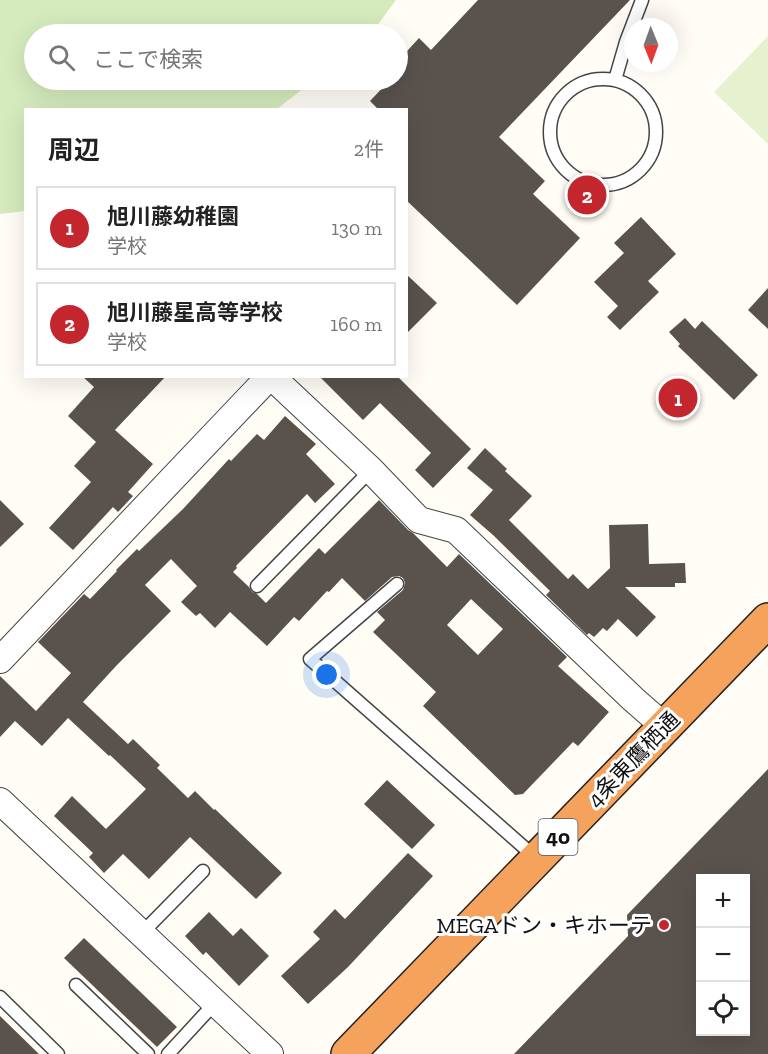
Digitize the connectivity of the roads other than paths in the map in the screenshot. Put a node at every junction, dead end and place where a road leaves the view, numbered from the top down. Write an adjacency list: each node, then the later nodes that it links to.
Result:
1 (642, 0): 2 (lane)
2 (615, 80): 2 (lane)
3 (269, 378): 9 (street)
4 (273, 378): 5 (street)
5 (370, 470): 7 (lane); 10 (street)
6 (396, 584): 12 (lane)
7 (257, 586)
8 (768, 620): 10 (highway, 4条東鷹栖通 / 40)
9 (0, 660)
10 (665, 726): 12 (highway, 4条東鷹栖通 / 40)
11 (0, 801): 14 (street)
12 (537, 859): 22 (highway, 4条東鷹栖通 / 40)
13 (202, 871): 14 (lane)
14 (141, 934): 17 (street)
15 (76, 985): 19 (lane)
16 (0, 998): 18 (lane)
17 (215, 1003): 20 (lane); 21 (street)
18 (58, 1054)
19 (148, 1054)
20 (168, 1054)
21 (270, 1054)
22 (348, 1054)

